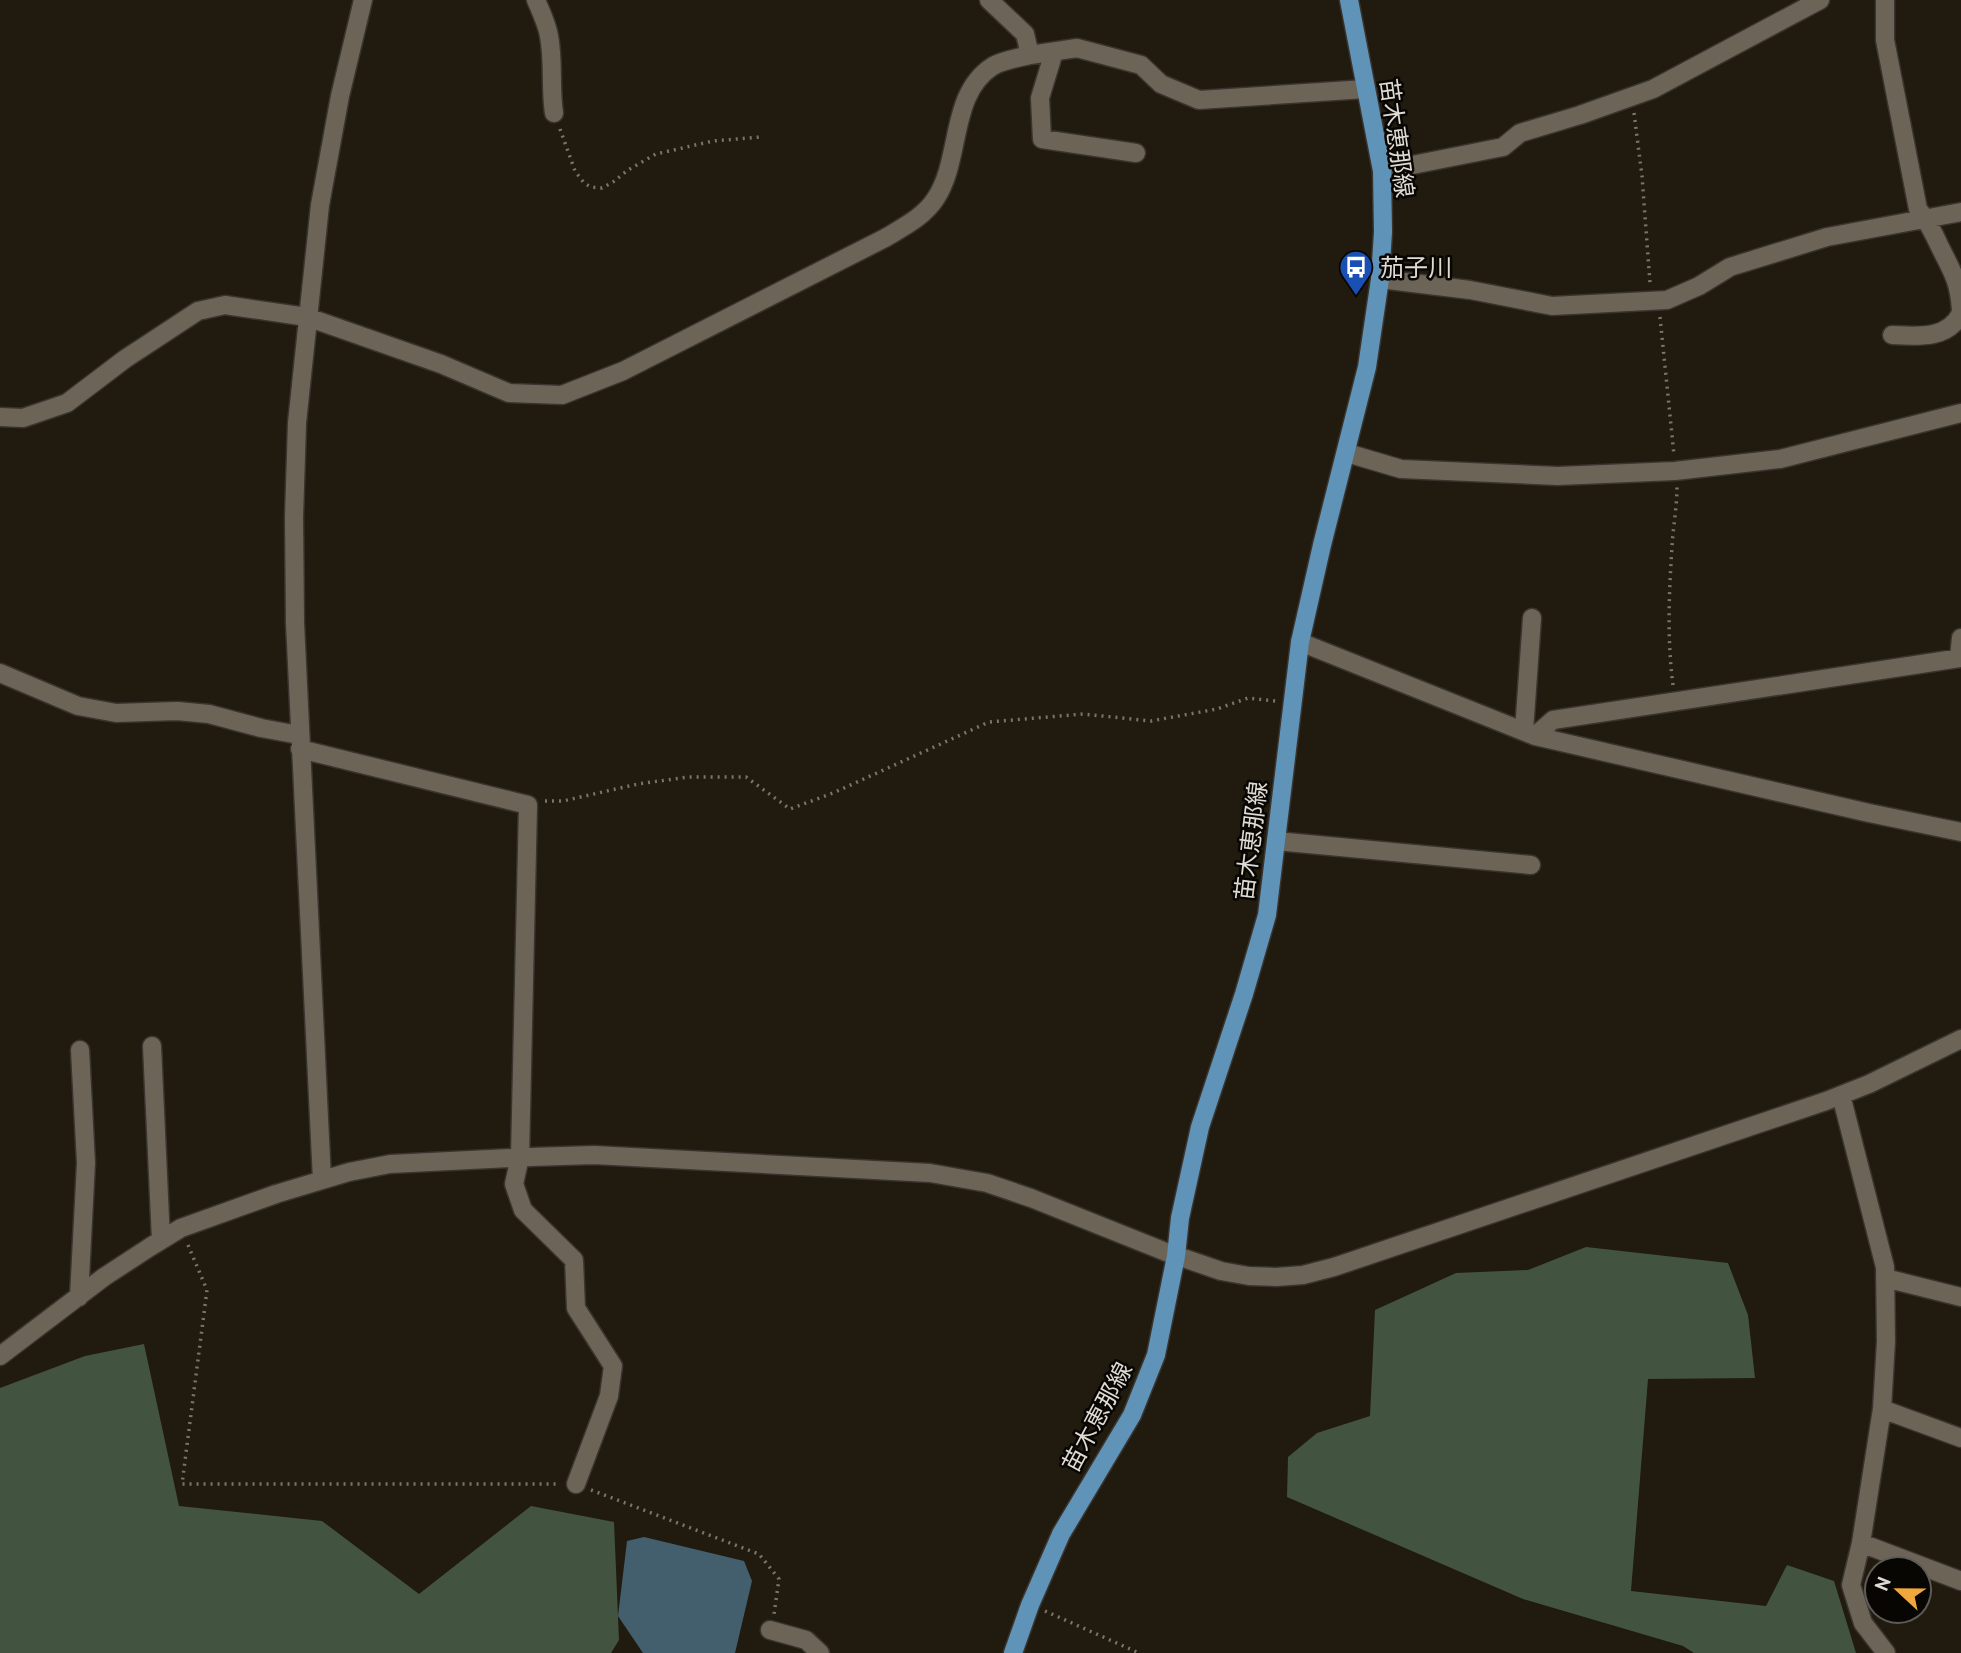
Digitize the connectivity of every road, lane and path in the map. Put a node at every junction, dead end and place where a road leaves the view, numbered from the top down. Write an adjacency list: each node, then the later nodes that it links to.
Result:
1 (363, 0): 20 (street)
2 (536, 0): 11 (street)
3 (989, 0): 8 (street)
4 (1349, 0): 9 (main road, 苗木恵那線)
5 (1820, 0): 10 (street)
6 (1885, 0): 16 (street)
7 (1054, 51): 8 (street); 9 (street); 13 (street)
8 (1030, 55): 20 (street)
9 (1366, 89): 14 (main road, 苗木恵那線)
10 (1632, 97): 14 (street); 18 (path)
11 (554, 113): 12 (path)
12 (761, 136)
13 (1136, 153)
14 (1381, 171): 17 (main road, 苗木恵那線)
15 (1961, 212): 16 (street)
16 (1927, 219): 18 (street); 19 (street)
17 (1380, 279): 18 (street); 24 (main road, 苗木恵那線)
18 (1655, 301): 25 (path)
19 (1961, 312): 21 (street)
20 (307, 317): 23 (street); 34 (street)
21 (1892, 335)
22 (1961, 413): 25 (street)
23 (0, 417)
24 (1347, 453): 25 (street); 28 (main road, 苗木恵那線)
25 (1676, 471): 31 (path)
26 (1532, 618): 33 (street)
27 (1961, 638): 29 (street)
28 (1300, 642): 32 (main road, 苗木恵那線); 33 (street)
29 (1960, 658): 31 (street)
30 (0, 673): 34 (street)
31 (1675, 701): 33 (street)
32 (1292, 703): 35 (path); 37 (main road, 苗木恵那線)
33 (1530, 733): 36 (street)
34 (300, 742): 35 (street); 44 (street)
35 (528, 805): 43 (street)
36 (1961, 832)
37 (1276, 841): 38 (street); 47 (main road, 苗木恵那線)
38 (1531, 865)
39 (1961, 1039): 42 (street)
40 (152, 1046): 46 (street)
41 (80, 1050): 49 (street)
42 (1841, 1095): 47 (street); 48 (street)
43 (520, 1157): 44 (street); 47 (street); 54 (street)
44 (322, 1180): 45 (street)
45 (181, 1228): 46 (street); 54 (path)
46 (160, 1240): 49 (street)
47 (1176, 1255): 57 (main road, 苗木恵那線)
48 (1885, 1278): 50 (street); 52 (street)
49 (79, 1297): 51 (street)
50 (1961, 1297)
51 (0, 1356)
52 (1882, 1409): 53 (street); 55 (street)
53 (1961, 1438)
54 (576, 1484): 58 (path)
55 (1861, 1543): 56 (street); 62 (street)
56 (1961, 1581)
57 (1030, 1605): 60 (main road, 苗木恵那線); 61 (path)
58 (770, 1630): 59 (street)
59 (820, 1653)
60 (1013, 1653)
61 (1139, 1653)
62 (1886, 1653)

